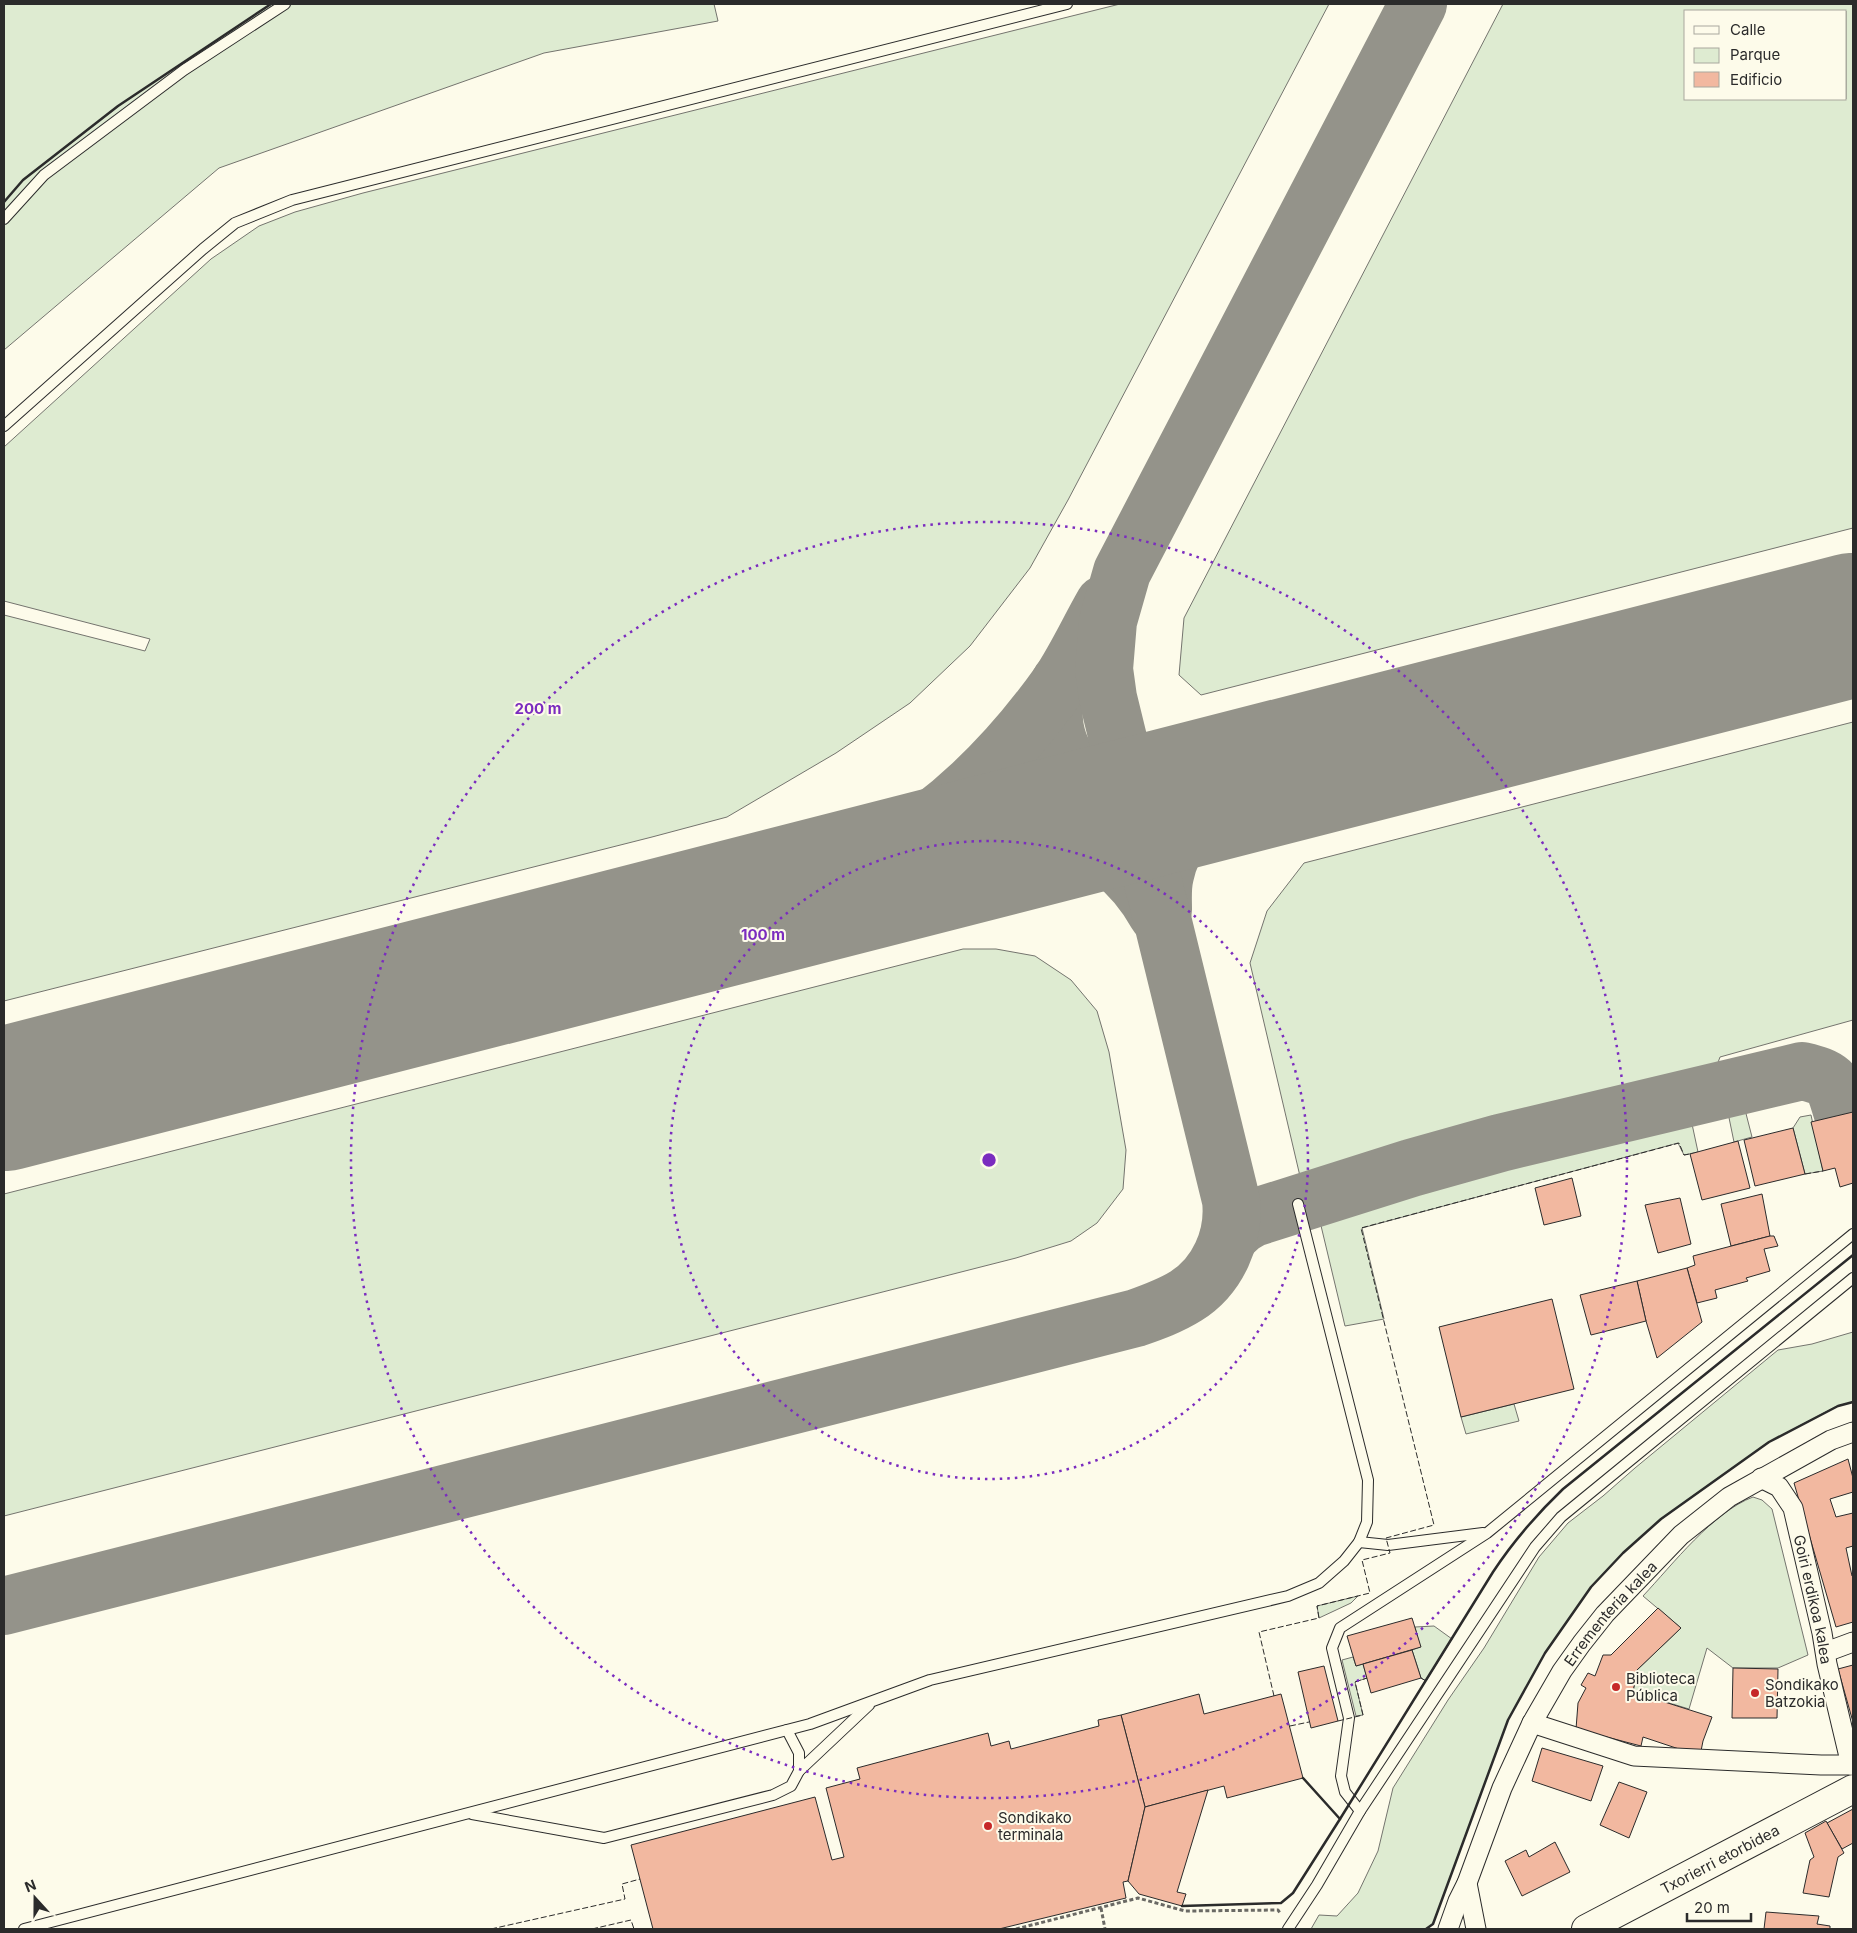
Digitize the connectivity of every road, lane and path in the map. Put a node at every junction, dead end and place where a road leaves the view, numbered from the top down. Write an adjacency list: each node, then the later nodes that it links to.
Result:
1 (285, 4): 3 (lane)
2 (1066, 4): 4 (lane)
3 (4, 219)
4 (4, 426)
5 (1298, 1204): 11 (lane)
6 (1853, 1234): 10 (lane)
7 (1853, 1278): 20 (lane)
8 (1853, 1432): 9 (street, Errementeria kalea)
9 (1761, 1478): 12 (street, Goiri erdikoa kalea); 16 (street, Errementeria kalea)
10 (1487, 1532): 11 (lane); 20 (lane)
11 (1360, 1542): 15 (lane)
12 (1822, 1633): 13 (street); 14 (street, Goiri erdikoa kalea)
13 (1850, 1643): 14 (street)
14 (1826, 1652): 19 (street, Goiri erdikoa kalea)
15 (873, 1701): 17 (lane); 18 (lane)
16 (1532, 1724): 19 (street); 22 (street, Errementeria kalea)
17 (787, 1730): 18 (lane); 21 (lane)
18 (799, 1771): 21 (lane)
19 (1853, 1773): 30 (street, Txorierri etorbidea)
20 (1360, 1811): 24 (lane)
21 (469, 1813): 25 (lane)
22 (1467, 1883): 28 (street, Errementeria kalea); 29 (street)
23 (1101, 1908): 24 (path); 26 (path); 27 (path)
24 (1290, 1927)
25 (24, 1929)
26 (1016, 1929)
27 (1105, 1929)
28 (1448, 1929)
29 (1476, 1929)
30 (1586, 1929)

